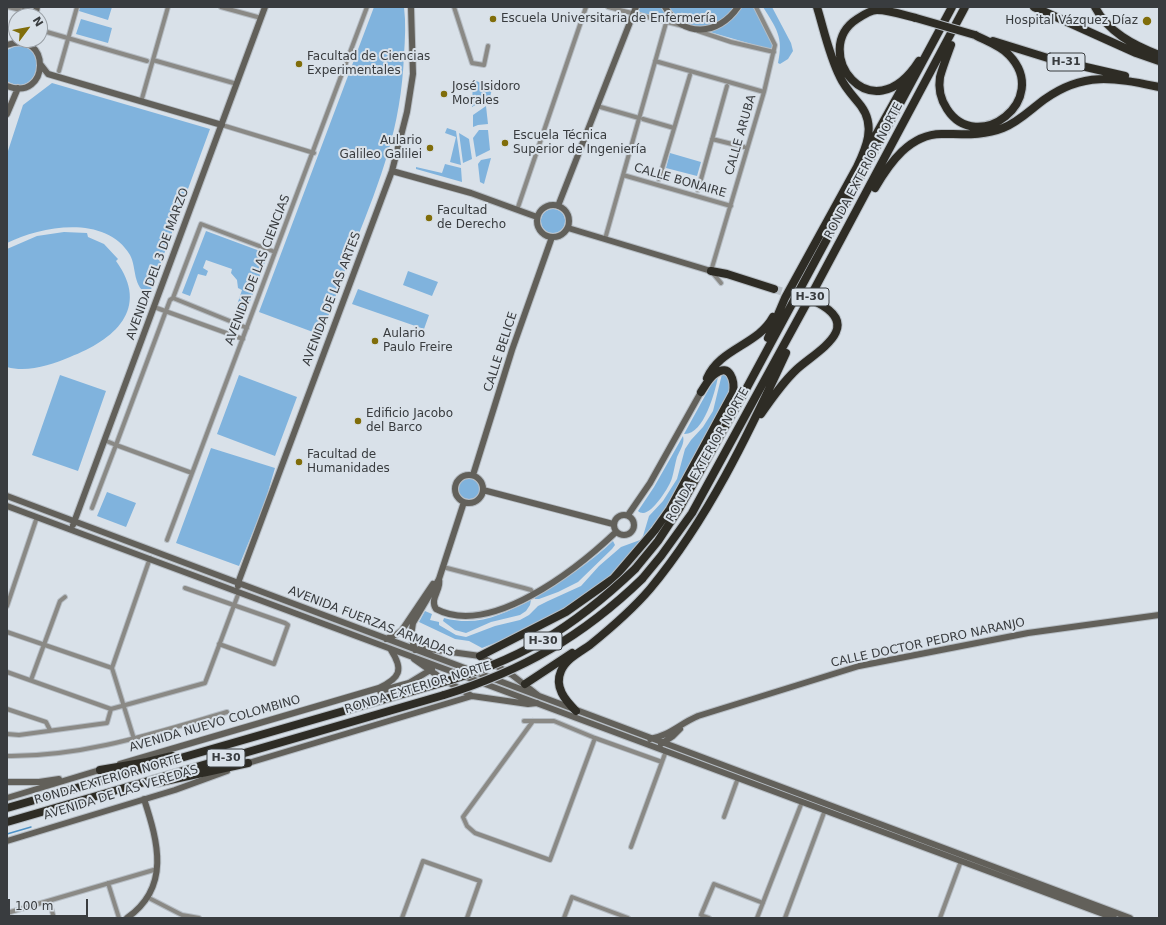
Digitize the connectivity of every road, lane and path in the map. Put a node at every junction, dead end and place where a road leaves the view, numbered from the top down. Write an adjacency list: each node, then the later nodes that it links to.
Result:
1 (77, 7): 29 (street)
2 (168, 7): 34 (street)
3 (221, 7): 21 (street)
4 (266, 7): 21 (street, AVENIDA DEL 3 DE MARZO)
5 (367, 7): 58 (street, AVENIDA DE LAS CIENCIAS)
6 (411, 7): 60 (street, AVENIDA DE LAS ARTES)
7 (454, 7): 30 (street)
8 (586, 7): 66 (street)
9 (608, 7): 20 (street)
10 (636, 7): 20 (street)
11 (665, 7): 25 (street)
12 (738, 7): 26 (street)
13 (756, 7): 32 (street, CALLE ARUBA)
14 (817, 7): 59 (highway)
15 (887, 7): 22 (highway, H-31)
16 (965, 7): 24 (highway, RONDA EXTERIOR NORTE / H-30)
17 (1034, 7): 37 (highway)
18 (1095, 7): 33 (highway)
19 (952, 8): 39 (highway); 85 (highway, RONDA EXTERIOR NORTE / H-30)
20 (633, 14): 23 (street); 51 (street)
21 (261, 18): 44 (street, AVENIDA DEL 3 DE MARZO)
22 (916, 18): 28 (highway, H-31, bridge); 39 (highway)
23 (666, 23): 25 (street); 36 (street)
24 (957, 23): 28 (highway); 68 (highway, RONDA EXTERIOR NORTE / H-30)
25 (683, 26): 26 (street)
26 (698, 30): 32 (street)
27 (48, 32): 29 (street)
28 (975, 35): 45 (highway, H-31)
29 (68, 38): 35 (street); 40 (street)
30 (488, 46)
31 (33, 48): 38 (street)
32 (774, 52): 49 (street, CALLE ARUBA)
33 (1159, 55)
34 (153, 60): 44 (street); 50 (street)
35 (147, 61)
36 (655, 61): 49 (street); 53 (street)
37 (1159, 61)
38 (41, 65): 41 (street); 43 (street)
39 (914, 69): 59 (highway)
40 (59, 71)
41 (48, 74): 43 (street); 50 (street)
42 (690, 75): 55 (street)
43 (36, 80): 48 (street)
44 (237, 84): 54 (street, AVENIDA DEL 3 DE MARZO)
45 (1159, 85): 68 (highway)
46 (7, 86): 48 (street)
47 (727, 86): 56 (street)
48 (18, 88): 52 (street)
49 (764, 92): 65 (street, CALLE ARUBA)
50 (141, 102): 54 (street)
51 (597, 106): 53 (street); 64 (street)
52 (7, 114)
53 (641, 119): 55 (street); 61 (street)
54 (222, 125): 58 (street); 80 (street, AVENIDA DEL 3 DE MARZO)
55 (674, 128): 62 (street)
56 (712, 139): 57 (street); 63 (street)
57 (744, 147)
58 (314, 153): 72 (street, AVENIDA DE LAS CIENCIAS)
59 (857, 167): 78 (highway)
60 (392, 171): 66 (street); 110 (street, AVENIDA DE LAS ARTES)
61 (623, 175): 65 (street, CALLE BONAIRE); 71 (street)
62 (659, 179)
63 (698, 190)
64 (558, 206): 67 (street); 69 (street)
65 (731, 206): 73 (street, CALLE ARUBA)
66 (517, 210): 67 (street)
67 (537, 217): 70 (street)
68 (848, 226): 75 (highway, RONDA EXTERIOR NORTE / H-30)
69 (568, 228): 70 (street); 71 (street)
70 (552, 237): 90 (street, CALLE BELICE)
71 (605, 239): 73 (street)
72 (275, 252): 77 (street); 82 (street, AVENIDA DE LAS CIENCIAS)
73 (711, 271): 74 (street); 76 (highway)
74 (721, 283)
75 (815, 288): 86 (highway); 170 (highway, RONDA EXTERIOR NORTE / H-30, bridge)
76 (774, 289)
77 (173, 298): 81 (street); 82 (street)
78 (785, 298): 84 (highway); 85 (highway)
79 (818, 303): 86 (highway)
80 (154, 307): 81 (street); 87 (street, AVENIDA DEL 3 DE MARZO)
81 (165, 311): 83 (street); 88 (street)
82 (247, 328): 83 (street, AVENIDA DE LAS CIENCIAS)
83 (243, 339): 89 (street, AVENIDA DE LAS CIENCIAS)
84 (701, 392): 97 (street); 108 (highway)
85 (744, 393): 96 (highway, RONDA EXTERIOR NORTE / H-30)
86 (745, 437): 119 (highway)
87 (104, 440): 88 (street); 99 (street, AVENIDA DEL 3 DE MARZO)
88 (116, 445): 89 (street); 95 (street)
89 (192, 473): 103 (street, AVENIDA DE LAS CIENCIAS)
90 (473, 476): 91 (street); 93 (street)
91 (483, 490): 93 (street); 100 (street)
92 (7, 496): 99 (street, AVENIDA FUERZAS ARMADAS)
93 (464, 502): 106 (street)
94 (7, 506): 98 (street, AVENIDA FUERZAS ARMADAS)
95 (92, 508)
96 (679, 509): 108 (highway); 158 (highway, RONDA EXTERIOR NORTE / H-30, bridge)
97 (628, 515): 100 (street); 102 (street)
98 (37, 517): 101 (street, AVENIDA FUERZAS ARMADAS); 115 (street)
99 (74, 522): 101 (street, AVENIDA DEL 3 DE MARZO); 104 (street, AVENIDA FUERZAS ARMADAS)
100 (614, 524): 102 (street)
101 (71, 530): 105 (street, AVENIDA FUERZAS ARMADAS)
102 (616, 532): 113 (street)
103 (167, 540)
104 (153, 551): 105 (street); 110 (street, AVENIDA FUERZAS ARMADAS)
105 (150, 558): 109 (street, AVENIDA FUERZAS ARMADAS); 130 (street)
106 (443, 567): 107 (street); 113 (street)
107 (439, 576): 113 (street); 120 (street); 124 (street)
108 (613, 579): 126 (highway)
109 (209, 580): 110 (street, AVENIDA FUERZAS ARMADAS); 112 (street, AVENIDA FUERZAS ARMADAS)
110 (238, 583): 112 (street, AVENIDA DE LAS ARTES); 120 (street, AVENIDA FUERZAS ARMADAS)
111 (185, 588): 116 (street)
112 (239, 592): 116 (street); 123 (street, AVENIDA FUERZAS ARMADAS)
113 (533, 593)
114 (65, 597): 121 (street)
115 (7, 606)
116 (234, 606): 122 (street); 122 (street)
117 (1159, 615): 149 (street, CALLE DOCTOR PEDRO NARANJO)
118 (7, 632): 121 (street)
119 (598, 637): 136 (highway); 144 (highway)
120 (386, 639): 124 (street, AVENIDA FUERZAS ARMADAS)
121 (44, 644): 130 (street); 135 (street)
122 (219, 644): 141 (street)
123 (391, 650): 127 (street, AVENIDA FUERZAS ARMADAS); 137 (street, AVENIDA NUEVO COLOMBINO)
124 (416, 650): 125 (street); 128 (street, AVENIDA FUERZAS ARMADAS)
125 (453, 653): 126 (street); 128 (street, AVENIDA NUEVO COLOMBINO)
126 (480, 656): 133 (street)
127 (413, 658): 129 (street, AVENIDA FUERZAS ARMADAS); 131 (street)
128 (441, 660): 129 (street, AVENIDA NUEVO COLOMBINO); 136 (street, AVENIDA FUERZAS ARMADAS)
129 (438, 666): 131 (street, AVENIDA NUEVO COLOMBINO); 134 (street); 136 (street, AVENIDA FUERZAS ARMADAS)
130 (112, 668): 141 (street)
131 (430, 671): 134 (street); 137 (street, AVENIDA NUEVO COLOMBINO)
132 (7, 672): 135 (street)
133 (512, 675): 136 (street); 136 (street)
134 (441, 678): 138 (street)
135 (31, 680): 142 (street)
136 (518, 688): 139 (street); 140 (street); 140 (street)
137 (360, 694): 165 (street, AVENIDA NUEVO COLOMBINO)
138 (472, 696): 139 (street); 163 (street, AVENIDA DE LAS VEREDAS)
139 (501, 700): 140 (street)
140 (540, 700): 144 (street); 148 (street)
141 (123, 706): 142 (street); 154 (street)
142 (112, 708): 150 (street)
143 (7, 709): 150 (street)
144 (576, 711): 148 (street)
145 (227, 712): 154 (street)
146 (524, 721): 147 (street)
147 (532, 721): 153 (street); 153 (street)
148 (594, 721): 155 (street); 156 (street)
149 (684, 723): 152 (street); 156 (street, CALLE DOCTOR PEDRO NARANJO)
150 (50, 730): 151 (street)
151 (7, 734)
152 (673, 736): 157 (street); 159 (street)
153 (595, 738): 162 (street)
154 (134, 739): 161 (street)
155 (635, 739): 157 (street); 160 (street)
156 (650, 739): 157 (street)
157 (663, 744): 159 (street)
158 (226, 745): 165 (highway); 176 (highway, RONDA EXTERIOR NORTE / H-30)
159 (677, 749): 164 (street)
160 (666, 751): 162 (street); 167 (street)
161 (7, 756)
162 (662, 762): 185 (street)
163 (248, 763): 170 (highway); 173 (street, AVENIDA DE LAS VEREDAS)
164 (716, 763): 167 (street); 168 (street)
165 (100, 770): 166 (street, AVENIDA NUEVO COLOMBINO)
166 (77, 776): 169 (street); 172 (street)
167 (738, 778): 168 (street); 174 (street); 179 (street)
168 (762, 781): 171 (street)
169 (7, 782)
170 (133, 785): 180 (highway, RONDA EXTERIOR NORTE / H-30)
171 (789, 791): 174 (street); 175 (street)
172 (7, 798)
173 (144, 799): 183 (street, AVENIDA DE LAS VEREDAS); 189 (street)
174 (802, 802): 175 (street); 177 (street); 198 (street)
175 (818, 802): 177 (street); 178 (street)
176 (7, 808)
177 (825, 810): 178 (street); 181 (street); 213 (street)
178 (848, 813): 182 (street)
179 (724, 817)
180 (7, 822)
181 (872, 828): 182 (street); 184 (street)
182 (894, 830): 184 (street); 186 (street)
183 (7, 840)
184 (914, 844): 187 (street)
185 (631, 847)
186 (946, 850): 187 (street); 188 (street)
187 (961, 861): 188 (street); 190 (street); 214 (street)
188 (980, 862): 191 (street)
189 (157, 869): 192 (street); 196 (street)
190 (1011, 879): 191 (street); 194 (street)
191 (1027, 880): 193 (street); 194 (street)
192 (108, 883): 197 (street); 204 (street)
193 (1043, 886): 194 (street); 195 (street)
194 (1030, 887): 199 (street)
195 (1050, 888): 199 (street); 200 (street)
196 (147, 897): 205 (street); 206 (street)
197 (49, 901): 202 (street); 203 (street)
198 (763, 903): 211 (street); 212 (street)
199 (1079, 905): 200 (street); 215 (street)
200 (1095, 905): 201 (street)
201 (1108, 910): 216 (street); 217 (street)
202 (7, 913)
203 (54, 918)
204 (119, 918)
205 (127, 918)
206 (199, 918)
207 (402, 918): 208 (street)
208 (467, 918)
209 (564, 918): 210 (street)
210 (628, 918)
211 (709, 918)
212 (757, 918)
213 (785, 918)
214 (940, 918)
215 (1114, 918)
216 (1118, 918)
217 (1130, 918)

